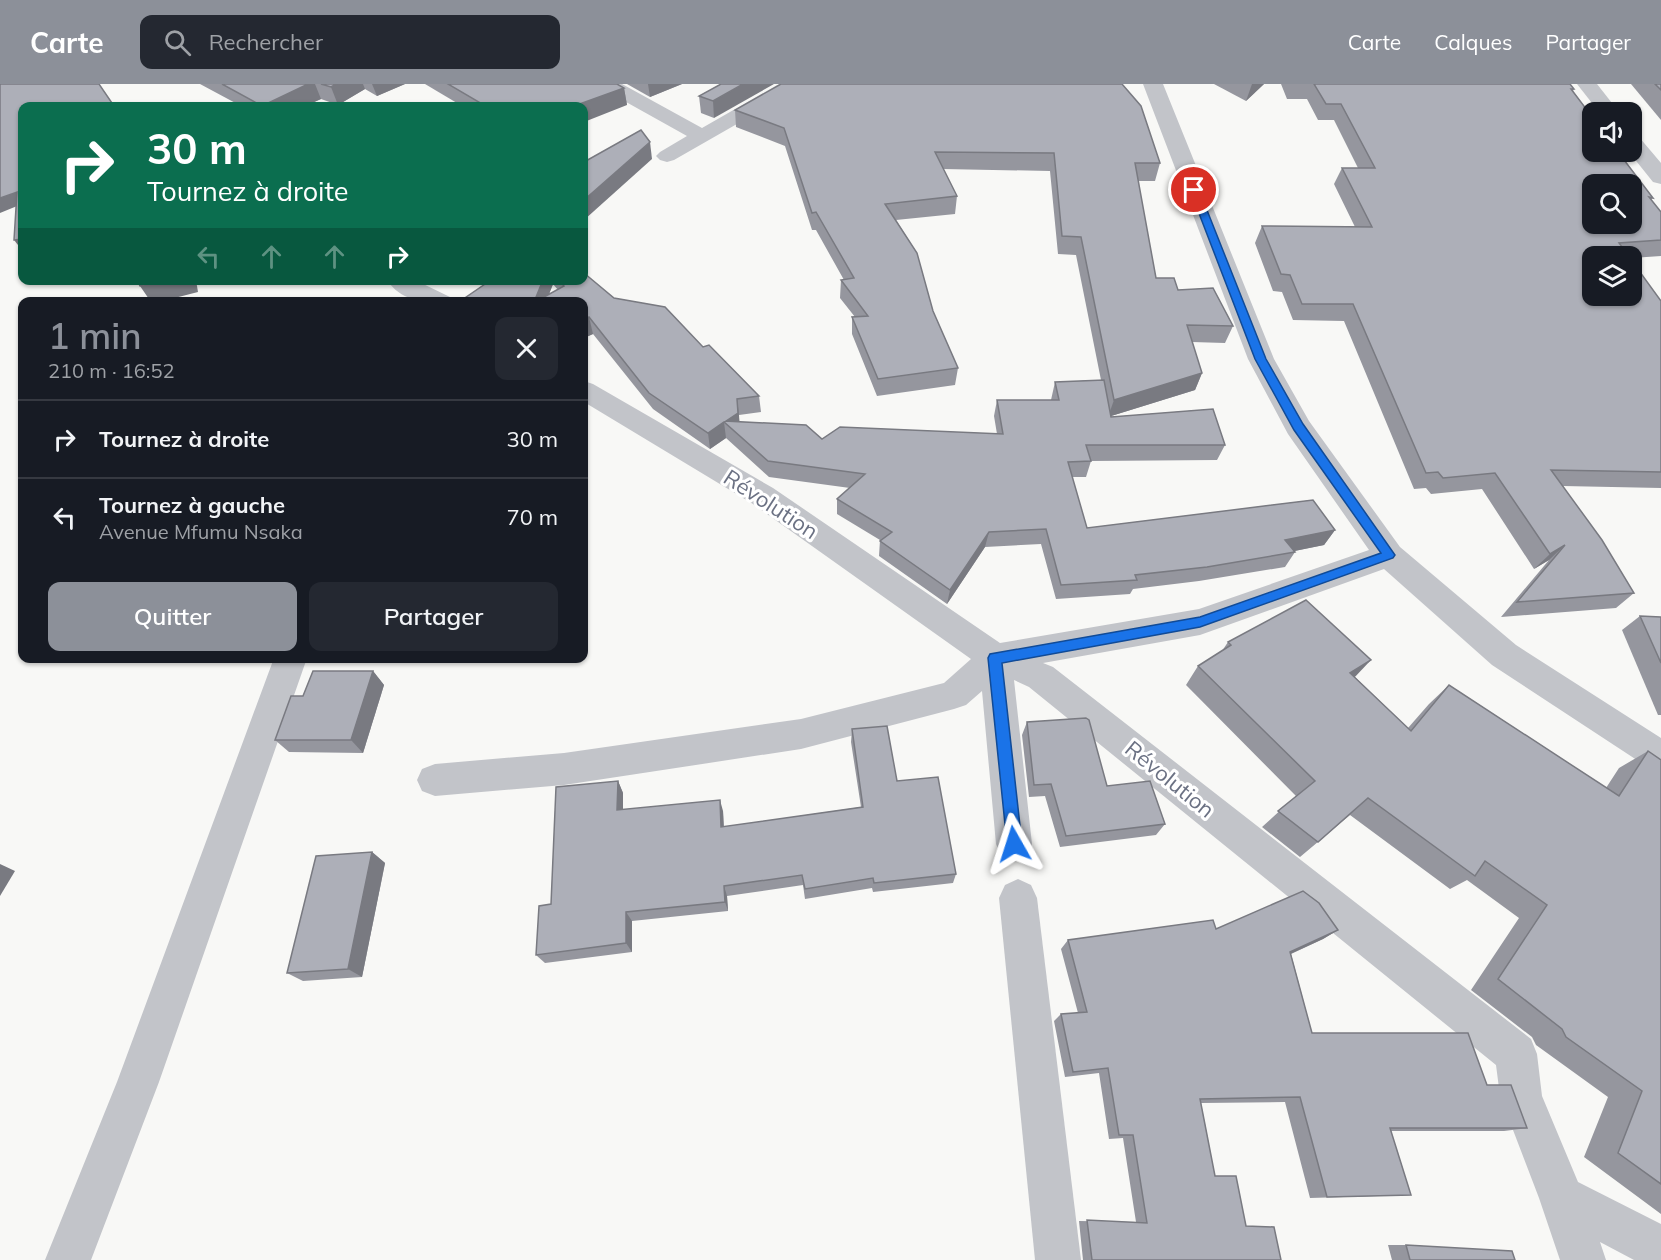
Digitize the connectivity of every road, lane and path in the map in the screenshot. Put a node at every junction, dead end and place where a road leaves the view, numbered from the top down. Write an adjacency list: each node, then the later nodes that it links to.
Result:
1 (608, 84): 6 (street)
2 (1153, 84): 13 (street)
3 (1587, 84): 5 (street)
4 (789, 85): 6 (street)
5 (1602, 102)
6 (702, 136): 8 (street)
7 (1642, 153): 9 (street)
8 (667, 156)
9 (1661, 177)
10 (403, 290): 11 (street)
11 (425, 297)
12 (588, 392): 14 (street, Révolution)
13 (1389, 555): 14 (street); 16 (street)
14 (995, 658): 17 (street); 18 (street); 20 (street, Révolution)
15 (289, 663): 22 (street)
16 (1661, 757)
17 (435, 780)
18 (1014, 844)
19 (1018, 898): 23 (street)
20 (1562, 1198): 21 (street); 24 (street, Révolution)
21 (1661, 1249)
22 (68, 1260)
23 (1058, 1260)
24 (1583, 1260)

